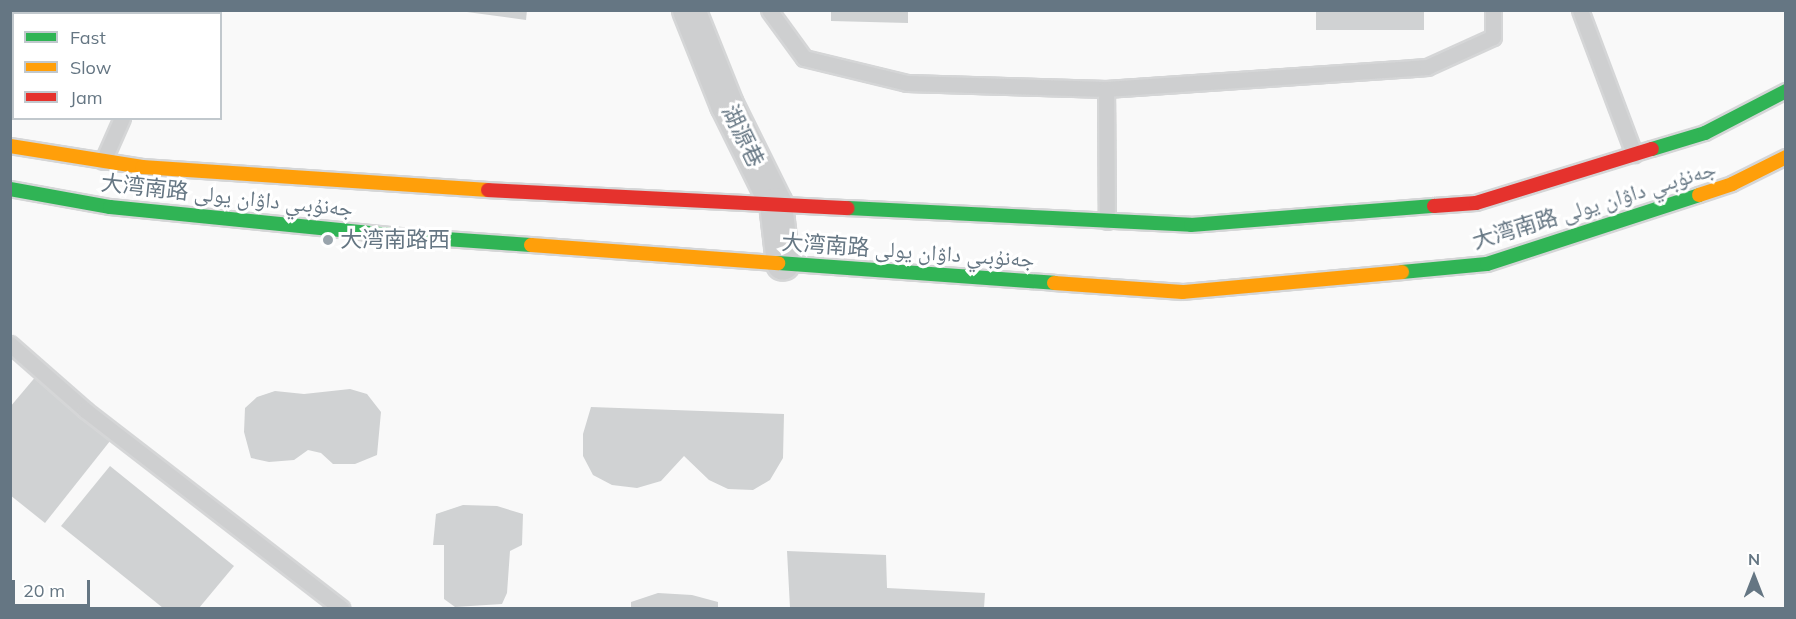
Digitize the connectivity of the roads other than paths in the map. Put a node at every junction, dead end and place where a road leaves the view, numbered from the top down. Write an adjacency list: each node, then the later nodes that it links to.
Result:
1 (689, 10): 13 (street, 湖源巷)
2 (769, 10): 5 (lane)
3 (1493, 10): 5 (lane)
4 (1580, 10): 9 (lane)
5 (1106, 90): 14 (lane)
6 (1785, 91): 9 (main road, 大湾南路 جەنۇبىي داۋان يولى)
7 (121, 120): 11 (lane)
8 (10, 146): 11 (main road, 大湾南路 جەنۇبىي داۋان يولى)
9 (1634, 154): 14 (main road, 大湾南路 جەنۇبىي داۋان يولى)
10 (1785, 157): 15 (main road, 大湾南路 جەنۇبىي داۋان يولى)
11 (103, 161): 13 (main road, 大湾南路 جەنۇبىي داۋان يولى)
12 (10, 189): 15 (main road, 大湾南路 جەنۇبىي داۋان يولى)
13 (776, 204): 14 (main road, 大湾南路 جەنۇبىي داۋان يولى); 15 (street, 湖源巷)
14 (1107, 221)
15 (783, 264)
16 (10, 344): 17 (lane)
17 (341, 609)

